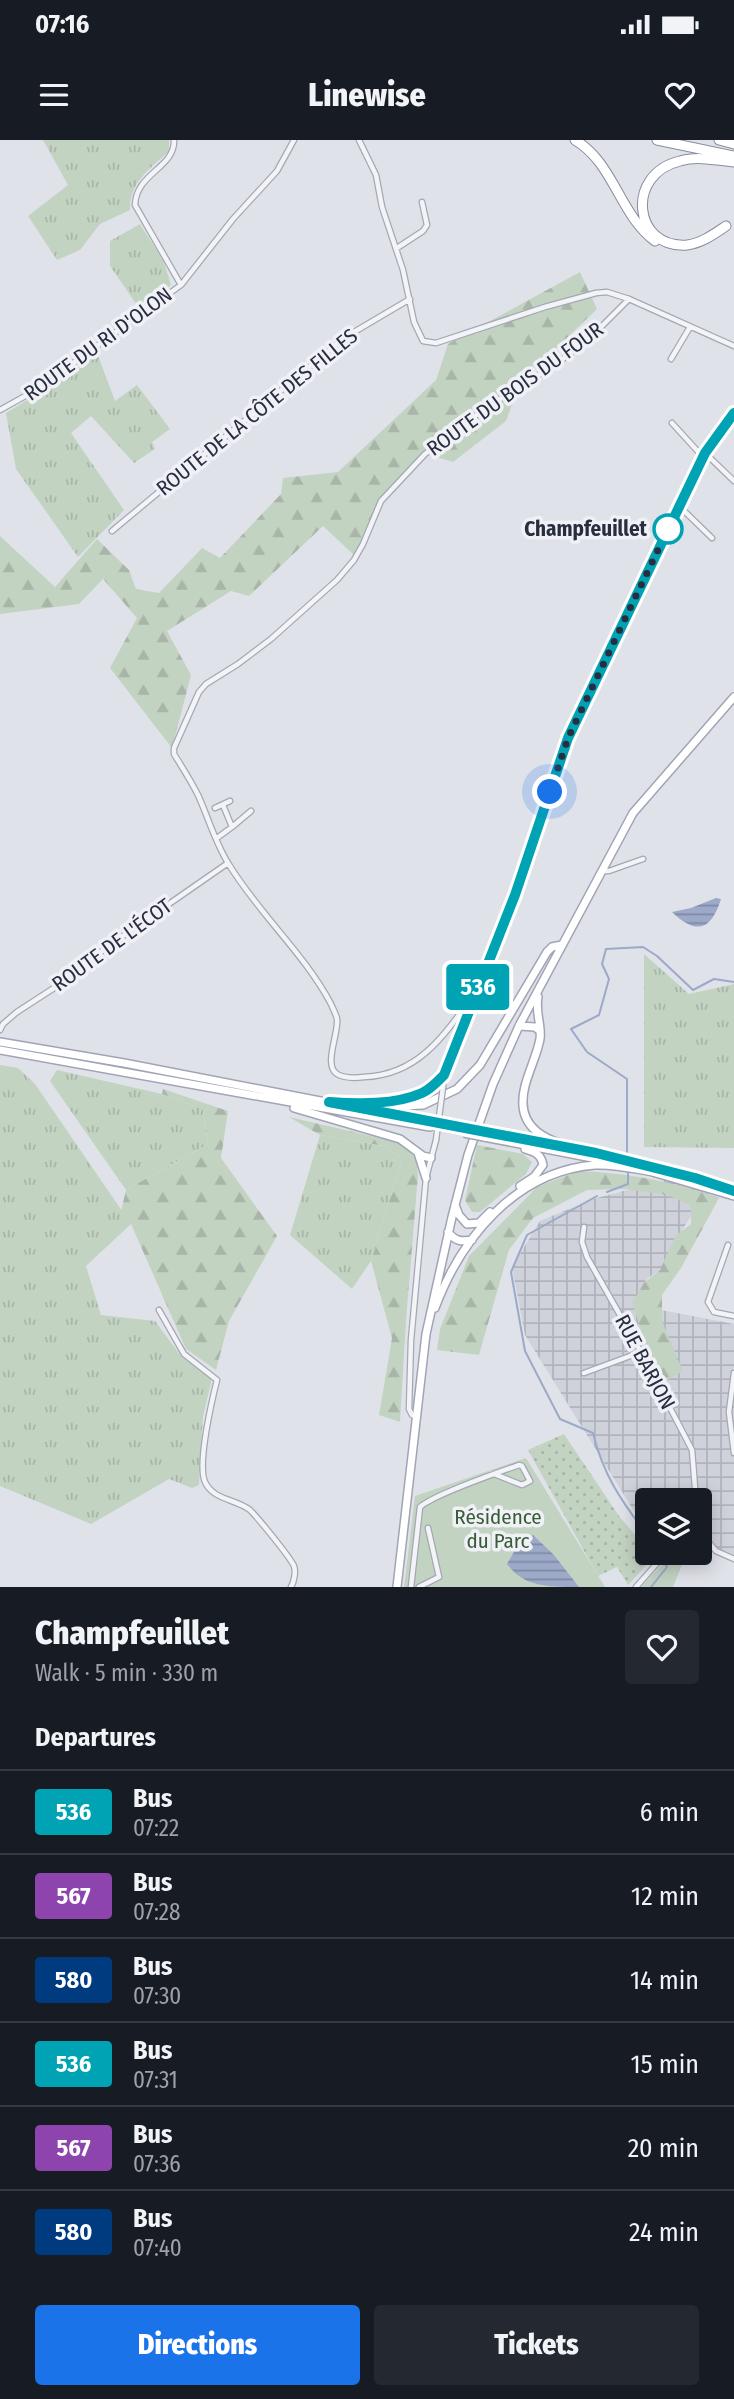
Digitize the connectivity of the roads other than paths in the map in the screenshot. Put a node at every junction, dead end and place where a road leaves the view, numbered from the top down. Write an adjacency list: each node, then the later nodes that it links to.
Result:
1 (174, 140): 14 (street)
2 (294, 140): 14 (street, ROUTE DU RI D'OLON)
3 (359, 140): 13 (street)
4 (575, 140): 12 (highway)
5 (657, 140): 8 (highway)
6 (719, 140): 7 (highway)
7 (734, 144)
8 (734, 156)
9 (734, 162): 12 (highway)
10 (422, 202): 13 (street)
11 (734, 217): 12 (highway)
12 (726, 226)
13 (397, 248): 15 (street)
14 (181, 285): 20 (street, ROUTE DU RI D'OLON)
15 (410, 299): 16 (street); 26 (street, ROUTE DE LA CÔTE DES FILLES)
16 (629, 299): 17 (street); 34 (street, ROUTE DU BOIS DU FOUR)
17 (690, 327): 18 (street); 19 (street)
18 (734, 345)
19 (671, 359)
20 (0, 410)
21 (734, 413): 23 (street)
22 (672, 423): 23 (street)
23 (704, 455): 24 (street); 25 (street)
24 (734, 481)
25 (679, 506): 27 (street); 40 (street)
26 (112, 531)
27 (712, 538)
28 (734, 697): 37 (main road)
29 (230, 801): 30 (street)
30 (223, 805): 31 (street); 33 (street)
31 (215, 808)
32 (251, 811): 33 (street)
33 (232, 827): 34 (street)
34 (216, 838): 36 (street, ROUTE DU BOIS DU FOUR)
35 (643, 859): 37 (street)
36 (228, 863): 40 (street, ROUTE DU BOIS DU FOUR); 42 (street, ROUTE DE L'ÉCOT)
37 (601, 871): 38 (main road)
38 (562, 945): 39 (main road); 49 (main road)
39 (539, 988): 41 (main road); 43 (main road)
40 (476, 991): 46 (street)
41 (519, 1026): 43 (main road); 58 (main road)
42 (0, 1030)
43 (540, 1031): 53 (main road)
44 (0, 1042): 48 (main road)
45 (0, 1050): 47 (main road)
46 (444, 1075): 49 (main road); 54 (street, bridge)
47 (250, 1096): 50 (main road); 52 (main road)
48 (329, 1102): 49 (main road); 50 (main road)
49 (352, 1104)
50 (464, 1131): 51 (main road, bridge)
51 (485, 1135): 53 (main road); 55 (main road); 58 (main road)
52 (416, 1149): 54 (main road); 56 (main road)
53 (596, 1153): 57 (main road)
54 (431, 1158): 56 (street)
55 (654, 1172): 57 (main road); 61 (main road)
56 (426, 1178): 69 (street)
57 (734, 1193)
58 (455, 1205): 60 (main road)
59 (584, 1227): 66 (street, RUE BARJON)
60 (448, 1232): 61 (main road); 65 (main road)
61 (472, 1240): 65 (main road)
62 (728, 1245): 64 (street)
63 (159, 1310): 77 (street)
64 (734, 1316)
65 (426, 1334): 69 (main road)
66 (641, 1352): 67 (street); 72 (street, RUE BARJON)
67 (584, 1373)
68 (734, 1373): 70 (street)
69 (415, 1416): 78 (main road)
70 (734, 1453)
71 (494, 1474): 71 (street); 79 (street)
72 (695, 1488)
73 (428, 1528): 80 (street)
74 (712, 1546): 75 (street)
75 (734, 1559)
76 (657, 1565): 81 (street)
77 (291, 1587)
78 (397, 1587)
79 (411, 1587)
80 (419, 1587)
81 (636, 1587)

